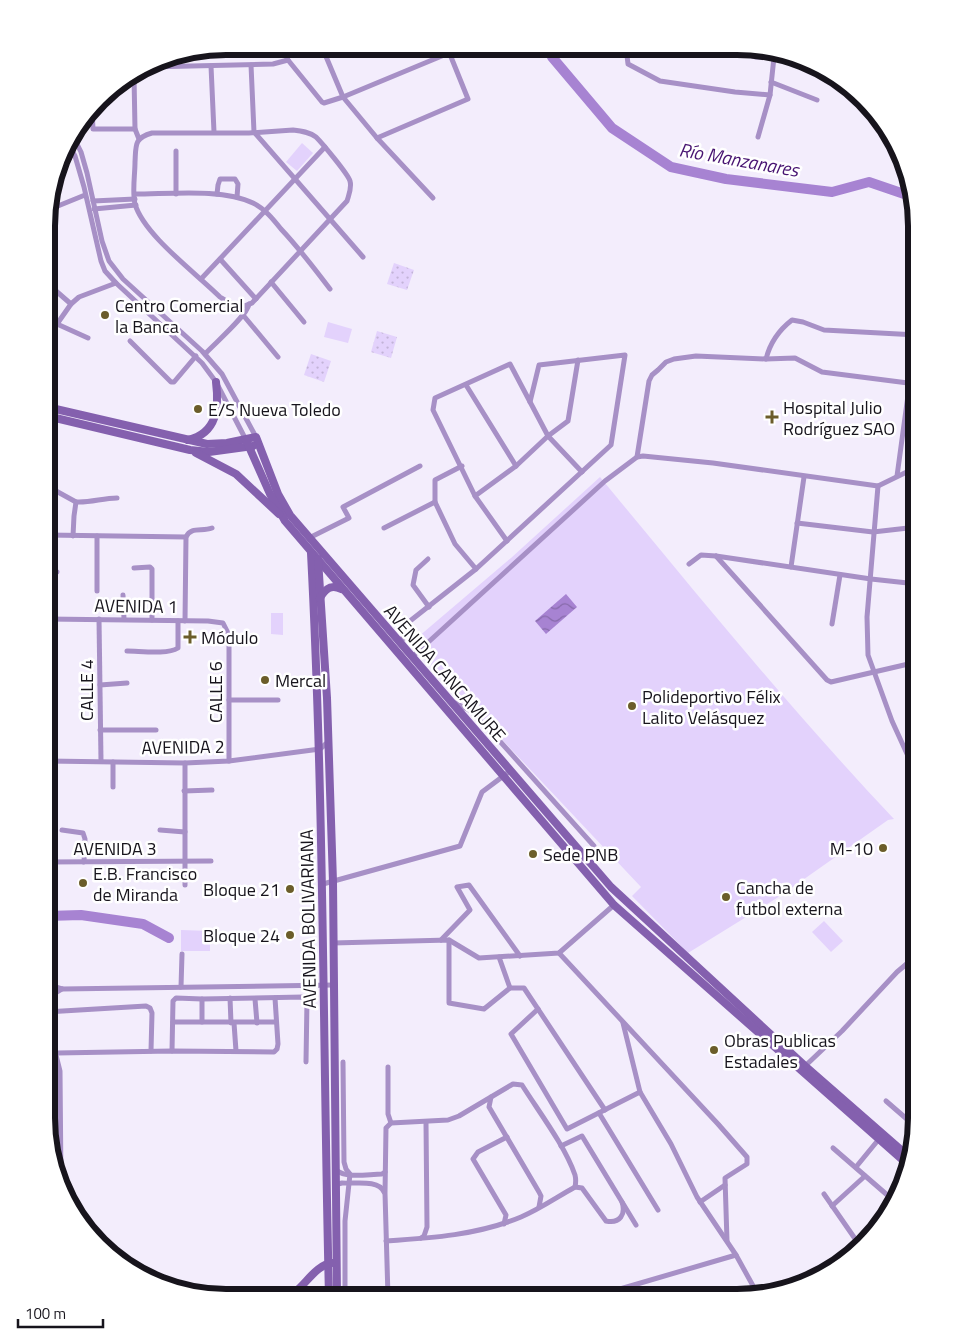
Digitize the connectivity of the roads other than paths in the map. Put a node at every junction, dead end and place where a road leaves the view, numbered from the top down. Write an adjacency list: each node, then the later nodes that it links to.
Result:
1 (286, 55): 9 (street)
2 (326, 55): 16 (street)
3 (444, 55): 16 (street)
4 (450, 55): 24 (street)
5 (627, 55): 15 (street)
6 (752, 56): 7 (street)
7 (764, 57)
8 (774, 59): 14 (street)
9 (288, 60): 10 (street); 16 (street)
10 (251, 65): 12 (street); 21 (street)
11 (166, 66): 12 (street)
12 (211, 66): 20 (street)
13 (134, 82): 19 (street)
14 (771, 82): 15 (street); 17 (street)
15 (770, 95): 22 (street)
16 (343, 97): 24 (street)
17 (817, 100)
18 (92, 119): 19 (street)
19 (135, 129): 23 (street)
20 (214, 132): 21 (street); 23 (street)
21 (254, 132): 26 (street); 29 (street)
22 (758, 137)
23 (139, 138): 35 (street)
24 (377, 138): 34 (street)
25 (76, 143): 36 (street, AVENIDA CANCAMURE)
26 (324, 147): 29 (street); 44 (street)
27 (72, 151): 32 (street)
28 (176, 151): 30 (street)
29 (294, 179): 43 (street); 44 (street)
30 (176, 194): 31 (street); 35 (street)
31 (218, 194): 33 (street); 33 (street)
32 (85, 195): 38 (street, AVENIDA CANCAMURE); 39 (street)
33 (237, 197): 43 (street)
34 (433, 198)
35 (135, 199): 37 (street); 40 (street); 48 (street)
36 (94, 200): 37 (street); 38 (street); 41 (street, AVENIDA CANCAMURE)
37 (109, 200): 40 (street)
38 (87, 202): 42 (street, AVENIDA CANCAMURE)
39 (56, 207)
40 (110, 208): 41 (street)
41 (96, 209): 42 (street); 62 (street, AVENIDA CANCAMURE)
42 (88, 210): 50 (street, AVENIDA CANCAMURE)
43 (264, 210): 45 (street); 47 (street)
44 (328, 218): 45 (street); 46 (street)
45 (300, 250): 49 (street); 51 (street)
46 (363, 257)
47 (220, 259): 48 (street); 53 (street)
48 (201, 279): 55 (street)
49 (272, 282): 53 (street); 57 (street)
50 (116, 283): 54 (street); 63 (street, AVENIDA CANCAMURE)
51 (330, 289)
52 (55, 290): 54 (street)
53 (256, 298): 55 (street)
54 (71, 304): 58 (street)
55 (249, 304): 56 (street)
56 (243, 315): 62 (street); 64 (street)
57 (304, 322)
58 (57, 324): 60 (street)
59 (908, 335): 65 (street)
60 (88, 338)
61 (130, 341): 63 (street)
62 (205, 354): 76 (street, AVENIDA CANCAMURE)
63 (196, 356): 67 (street, AVENIDA CANCAMURE)
64 (278, 357)
65 (766, 359): 68 (street); 79 (street)
66 (578, 360): 71 (street); 74 (street); 84 (street)
67 (216, 382): 75 (main road); 77 (street, AVENIDA CANCAMURE)
68 (908, 383)
69 (466, 385): 71 (street); 81 (street); 82 (street)
70 (908, 395): 85 (street)
71 (530, 402): 74 (street)
72 (55, 409): 75 (main road)
73 (55, 418): 78 (main road)
74 (548, 436): 82 (street); 84 (street)
75 (187, 440): 77 (main road)
76 (257, 441): 77 (main road); 104 (main road, AVENIDA CANCAMURE)
77 (248, 443): 78 (main road); 93 (main road, AVENIDA CANCAMURE)
78 (190, 450): 93 (main road)
79 (637, 457): 86 (street); 130 (street)
80 (420, 466): 104 (street)
81 (462, 466): 89 (street); 92 (street)
82 (516, 466): 89 (street)
83 (908, 471): 85 (street)
84 (582, 472): 103 (street)
85 (897, 476): 87 (street)
86 (804, 477): 87 (street); 94 (street)
87 (878, 486): 98 (street)
88 (55, 490): 91 (street)
89 (476, 496): 103 (street)
90 (117, 498): 91 (street)
91 (76, 502): 100 (street)
92 (436, 502): 96 (street); 111 (street)
93 (285, 521): 104 (main road, AVENIDA CANCAMURE)
94 (797, 523): 98 (street); 109 (street)
95 (212, 528): 102 (street)
96 (384, 528)
97 (908, 528): 98 (street)
98 (873, 532): 113 (street)
99 (55, 535): 100 (street)
100 (74, 536): 101 (street)
101 (97, 536): 102 (street); 116 (street)
102 (186, 537): 125 (street)
103 (507, 540): 111 (street)
104 (312, 545): 107 (main road, AVENIDA BOLIVARIANA); 128 (main road, AVENIDA CANCAMURE); 143 (main road, AVENIDA BOLIVARIANA)
105 (716, 556): 108 (street); 109 (street); 132 (street)
106 (428, 559): 119 (street)
107 (318, 560): 115 (main road, AVENIDA CANCAMURE); 118 (main road, AVENIDA BOLIVARIANA)
108 (689, 564)
109 (790, 567): 112 (street)
110 (134, 568): 123 (street)
111 (476, 568): 119 (street)
112 (840, 575): 113 (street); 127 (street)
113 (871, 579): 114 (street); 132 (street)
114 (908, 583)
115 (343, 590): 118 (main road); 136 (main road, AVENIDA CANCAMURE)
116 (97, 591)
117 (123, 595): 122 (street)
118 (320, 598): 142 (main road, AVENIDA BOLIVARIANA)
119 (429, 607): 128 (street)
120 (55, 619): 121 (street, AVENIDA 1)
121 (99, 619): 122 (street, AVENIDA 1); 134 (street, CALLE 4)
122 (124, 619): 123 (street, AVENIDA 1)
123 (152, 620): 124 (street, AVENIDA 1)
124 (178, 621): 125 (street, AVENIDA 1); 129 (street)
125 (185, 621): 126 (street, AVENIDA 1)
126 (223, 624): 137 (street, CALLE 6)
127 (832, 624)
128 (401, 645): 130 (main road, AVENIDA CANCAMURE)
129 (127, 651)
130 (412, 657): 135 (main road, AVENIDA CANCAMURE)
131 (908, 664): 132 (street)
132 (875, 673): 145 (street)
133 (127, 683): 134 (street)
134 (100, 685): 140 (street, CALLE 4)
135 (437, 686): 136 (street); 139 (main road, AVENIDA CANCAMURE)
136 (430, 691): 152 (main road, AVENIDA CANCAMURE)
137 (229, 700): 138 (street); 148 (street, CALLE 6)
138 (278, 700)
139 (450, 701): 151 (main road, AVENIDA CANCAMURE); 159 (street)
140 (100, 730): 141 (street); 147 (street, CALLE 4)
141 (156, 730)
142 (328, 742): 143 (street); 144 (main road, AVENIDA BOLIVARIANA)
143 (320, 748): 144 (street); 148 (street, AVENIDA 2); 166 (main road, AVENIDA BOLIVARIANA)
144 (329, 754): 165 (main road, AVENIDA BOLIVARIANA)
145 (908, 756)
146 (55, 761): 147 (street, AVENIDA 2)
147 (101, 761): 149 (street, AVENIDA 2)
148 (229, 761): 150 (street, AVENIDA 2)
149 (113, 762): 150 (street, AVENIDA 2); 153 (street)
150 (184, 763): 155 (street)
151 (510, 771): 152 (street); 159 (main road, AVENIDA CANCAMURE)
152 (503, 776): 164 (main road, AVENIDA CANCAMURE); 165 (street)
153 (113, 787)
154 (212, 790): 155 (street)
155 (184, 791): 158 (street)
156 (62, 830): 162 (street)
157 (160, 830): 158 (street)
158 (184, 832): 163 (street)
159 (585, 857): 164 (street); 169 (main road, AVENIDA CANCAMURE)
160 (211, 861): 163 (street, AVENIDA 3)
161 (55, 862): 162 (street, AVENIDA 3)
162 (84, 862): 163 (street, AVENIDA 3)
163 (184, 862): 167 (street)
164 (578, 862): 168 (main road, AVENIDA CANCAMURE)
165 (333, 882): 166 (street); 173 (main road, AVENIDA BOLIVARIANA)
166 (323, 884): 179 (main road, AVENIDA BOLIVARIANA)
167 (185, 885)
168 (614, 905): 170 (main road, AVENIDA CANCAMURE); 174 (street)
169 (651, 926): 170 (street); 206 (main road, AVENIDA CANCAMURE)
170 (644, 932): 206 (main road, AVENIDA CANCAMURE)
171 (441, 940): 172 (street); 173 (street); 176 (street)
172 (449, 940): 177 (street); 183 (street)
173 (333, 943): 180 (main road, AVENIDA BOLIVARIANA)
174 (559, 953): 176 (street); 195 (street)
175 (182, 954): 182 (street)
176 (520, 956): 177 (street)
177 (500, 957): 183 (street)
178 (908, 962): 206 (street)
179 (324, 986): 180 (street); 182 (street); 251 (main road, AVENIDA BOLIVARIANA)
180 (334, 986): 226 (main road, AVENIDA BOLIVARIANA)
181 (55, 987): 184 (street)
182 (181, 988): 184 (street)
183 (510, 988): 190 (street)
184 (62, 989): 185 (street)
185 (55, 994)
186 (230, 998): 188 (street); 189 (street); 196 (street)
187 (275, 998): 189 (street); 194 (street); 203 (street)
188 (202, 999): 192 (street); 193 (street)
189 (255, 999): 197 (street)
190 (538, 1009): 212 (street); 213 (street)
191 (55, 1013): 199 (street)
192 (173, 1022): 193 (street); 200 (street)
193 (202, 1022): 196 (street)
194 (276, 1022): 197 (street); 201 (street)
195 (623, 1022): 207 (street); 231 (street)
196 (232, 1023): 197 (street); 201 (street)
197 (257, 1023)
198 (55, 1046): 202 (street)
199 (151, 1051): 200 (street); 202 (street)
200 (172, 1051): 201 (street)
201 (236, 1051)
202 (57, 1053): 222 (street)
203 (306, 1062)
204 (343, 1062): 228 (street)
205 (388, 1067): 216 (street)
206 (803, 1068): 218 (main road, AVENIDA CANCAMURE); 221 (main road, AVENIDA CANCAMURE)
207 (640, 1092): 212 (street); 240 (street)
208 (491, 1097): 210 (street); 211 (street); 219 (street)
209 (886, 1101): 214 (street)
210 (481, 1104): 211 (street); 215 (street)
211 (489, 1106): 217 (street)
212 (606, 1110): 213 (street)
213 (599, 1113): 243 (street)
214 (908, 1120)
215 (426, 1122): 216 (street); 246 (street)
216 (392, 1123): 227 (street)
217 (507, 1137): 236 (street); 244 (street)
218 (879, 1139): 223 (main road, AVENIDA CANCAMURE); 225 (street)
219 (561, 1146): 233 (street); 239 (street)
220 (833, 1148): 225 (street)
221 (905, 1153)
222 (62, 1156): 224 (street)
223 (903, 1159)
224 (62, 1165)
225 (856, 1167): 229 (street)
226 (335, 1170): 228 (street); 232 (main road, AVENIDA BOLIVARIANA)
227 (385, 1172): 228 (street); 234 (street)
228 (350, 1174): 230 (street)
229 (865, 1176): 237 (street); 241 (street)
230 (348, 1184): 232 (street); 234 (street); 256 (street)
231 (725, 1185): 240 (street); 248 (street)
232 (336, 1187): 251 (main road, AVENIDA BOLIVARIANA)
233 (575, 1187): 238 (street); 239 (street)
234 (385, 1193): 247 (street)
235 (824, 1194): 241 (street)
236 (541, 1196): 238 (street); 242 (street)
237 (888, 1197)
238 (552, 1200): 242 (street)
239 (622, 1202): 245 (street)
240 (700, 1202): 248 (street)
241 (832, 1206): 249 (street)
242 (539, 1207): 244 (street)
243 (658, 1210)
244 (504, 1224): 246 (street)
245 (636, 1225)
246 (418, 1239): 247 (street)
247 (386, 1241): 257 (street)
248 (727, 1241): 250 (street)
249 (856, 1241)
250 (736, 1255): 252 (street); 258 (street)
251 (333, 1263): 253 (main road); 254 (main road, AVENIDA BOLIVARIANA); 255 (main road, AVENIDA BOLIVARIANA)
252 (754, 1288)
253 (300, 1289)
254 (330, 1289)
255 (335, 1289)
256 (345, 1289)
257 (388, 1289)
258 (620, 1289)

